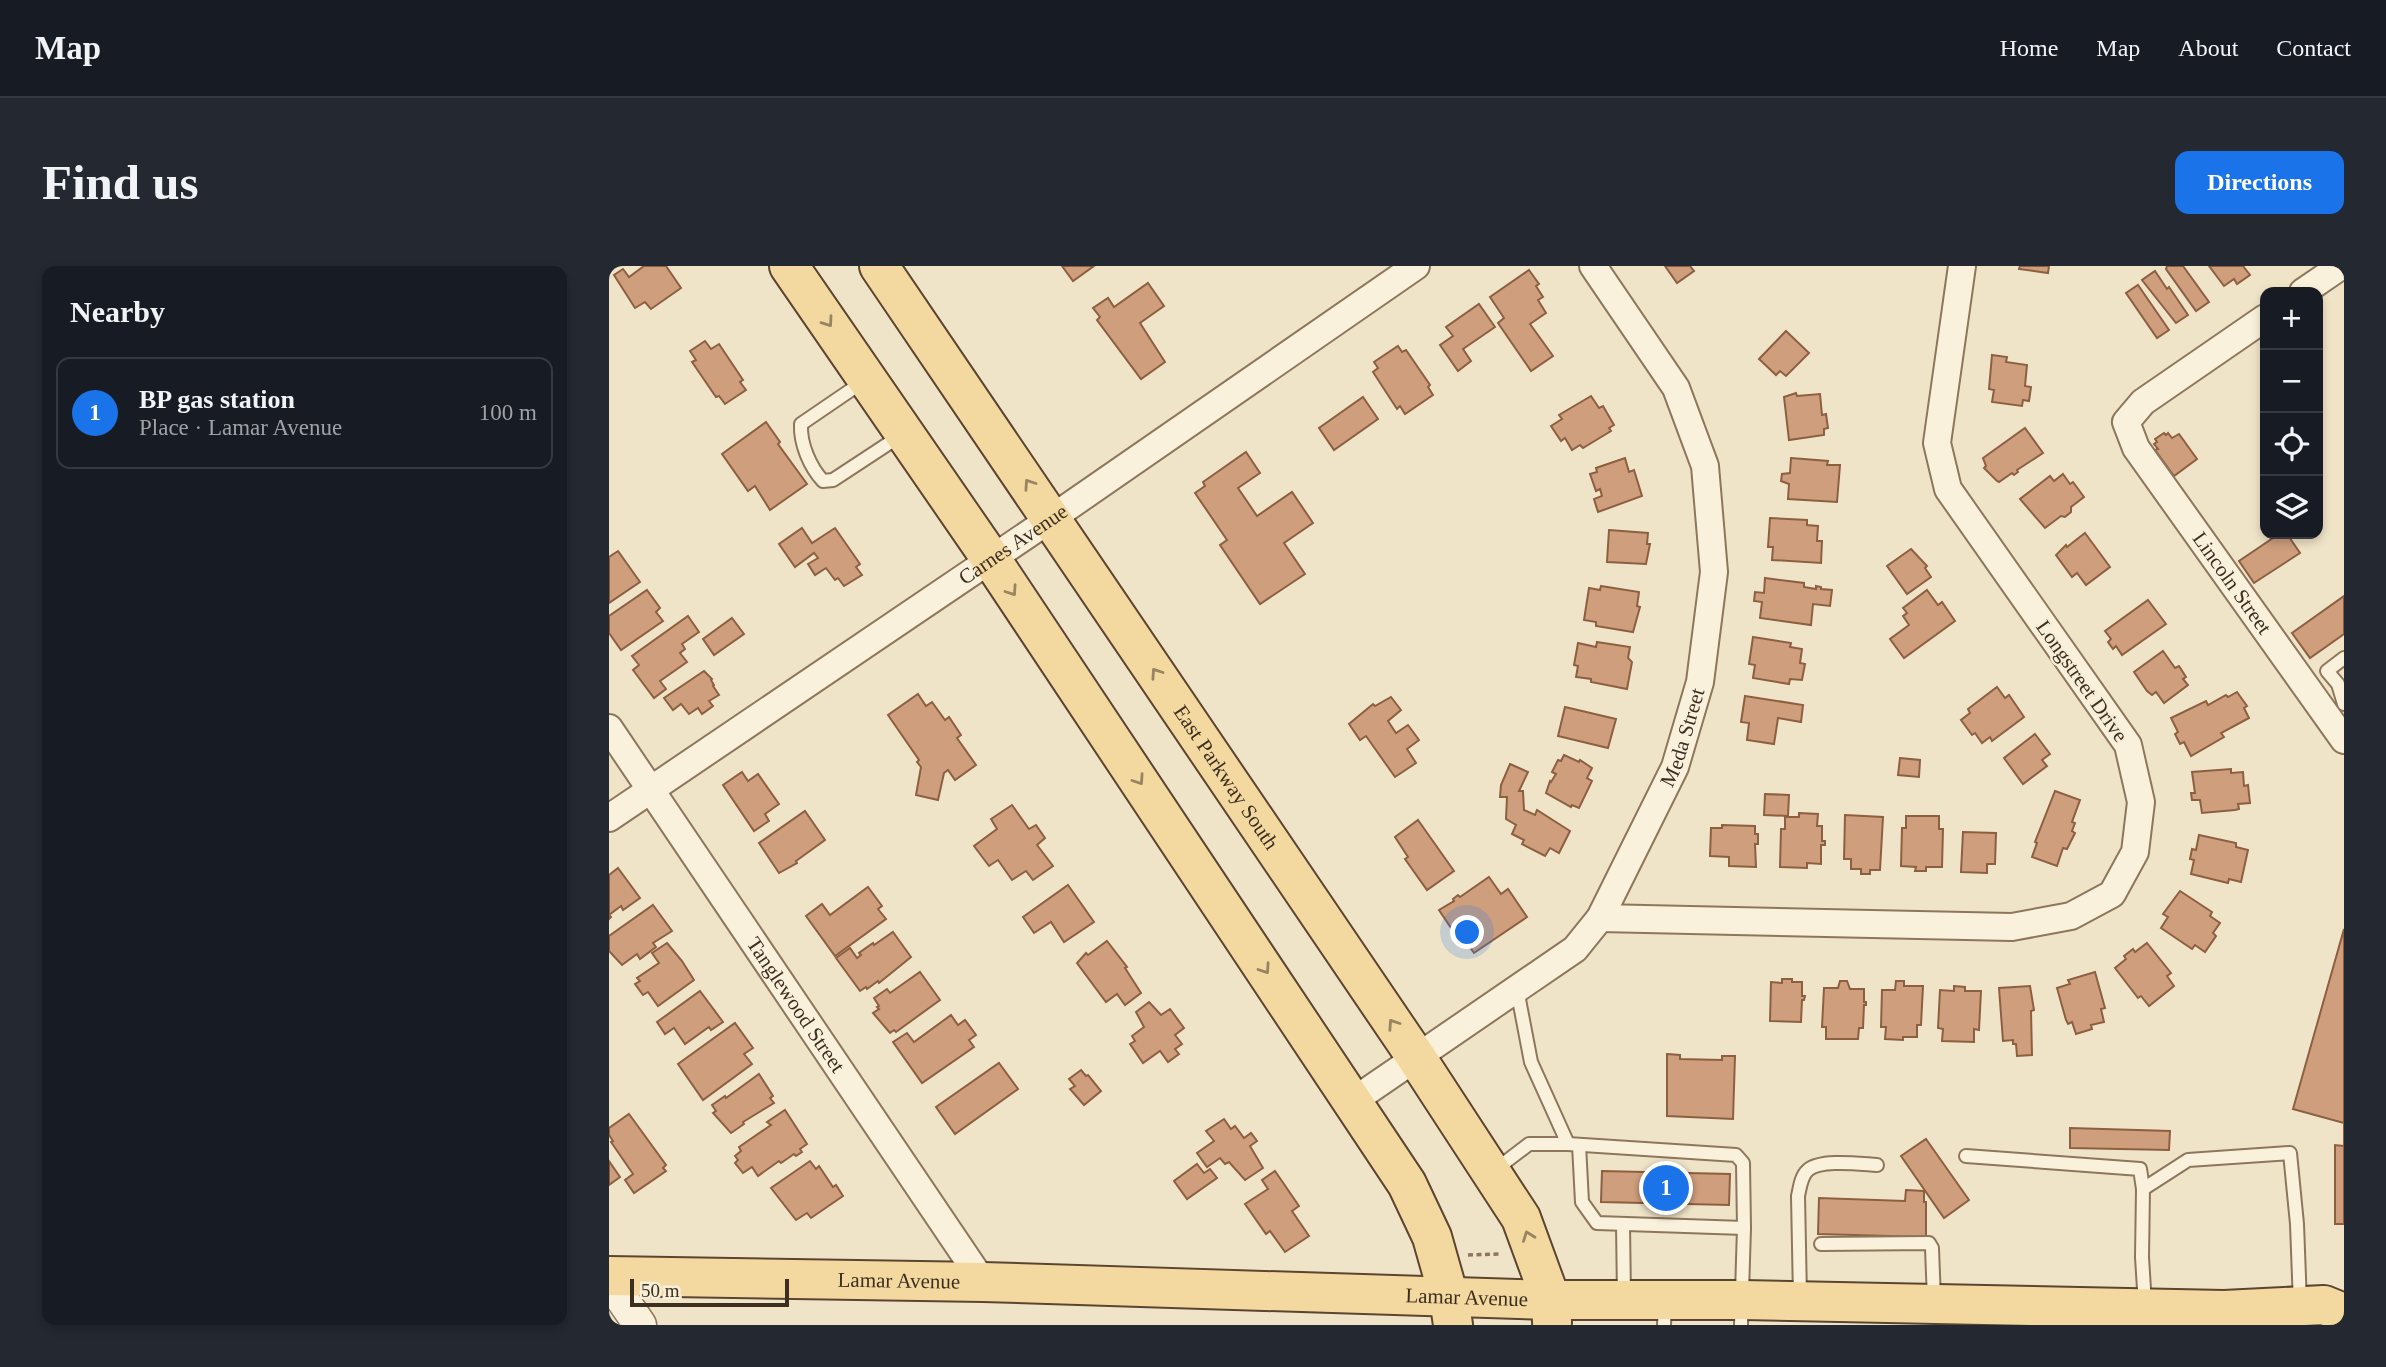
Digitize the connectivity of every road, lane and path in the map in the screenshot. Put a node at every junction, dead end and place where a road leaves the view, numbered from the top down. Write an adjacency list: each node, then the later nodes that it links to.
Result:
1 (789, 266): 9 (main road, one-way to 9)
2 (879, 266): 11 (main road, East Parkway South, one-way to 2)
3 (1416, 266): 11 (street, Carnes Avenue)
4 (1593, 266): 18 (street, Meda Street)
5 (1962, 266): 18 (street, Longstreet Drive)
6 (2341, 266): 7 (street)
7 (2310, 287)
8 (2260, 321): 14 (street, Lincoln Street)
9 (867, 379): 10 (main road); 10 (lane)
10 (904, 433): 12 (main road)
11 (1052, 518): 12 (street, Carnes Avenue); 20 (main road, East Parkway South, one-way to 11)
12 (991, 559): 16 (street, Carnes Avenue); 21 (main road, one-way to 21)
13 (2344, 658): 14 (lane)
14 (2341, 718)
15 (609, 728): 16 (street, Tanglewood Street)
16 (650, 790): 17 (street, Carnes Avenue); 33 (street, Tanglewood Street)
17 (609, 818)
18 (1600, 918): 19 (street, Meda Street)
19 (1517, 989): 20 (street, Meda Street); 22 (lane)
20 (1416, 1057): 21 (street, Meda Street); 25 (main road, East Parkway South)
21 (1353, 1101): 39 (main road)
22 (1573, 1144): 25 (lane); 27 (lane); 28 (lane)
23 (1966, 1156): 26 (lane)
24 (1877, 1165): 34 (lane)
25 (1492, 1172): 41 (main road, East Parkway South, one-way to 25)
26 (2143, 1189): 36 (lane); 37 (lane)
27 (1623, 1224): 28 (lane); 38 (lane)
28 (1744, 1228): 40 (lane)
29 (1821, 1244): 35 (lane)
30 (1513, 1254): 31 (path)
31 (1459, 1255)
32 (609, 1278): 33 (main road, Lamar Avenue); 43 (street)
33 (983, 1282): 39 (main road, Lamar Avenue)
34 (1800, 1301): 35 (main road, Lamar Avenue); 40 (main road, Lamar Avenue)
35 (1934, 1304): 37 (main road, Lamar Avenue)
36 (2328, 1304): 42 (main road, Lamar Avenue)
37 (2145, 1309): 42 (main road, Lamar Avenue)
38 (1641, 1310): 40 (main road, Lamar Avenue); 41 (main road, Lamar Avenue)
39 (1451, 1311): 41 (main road, Lamar Avenue)
40 (1742, 1312)
41 (1552, 1313)
42 (2224, 1317)
43 (641, 1325)

